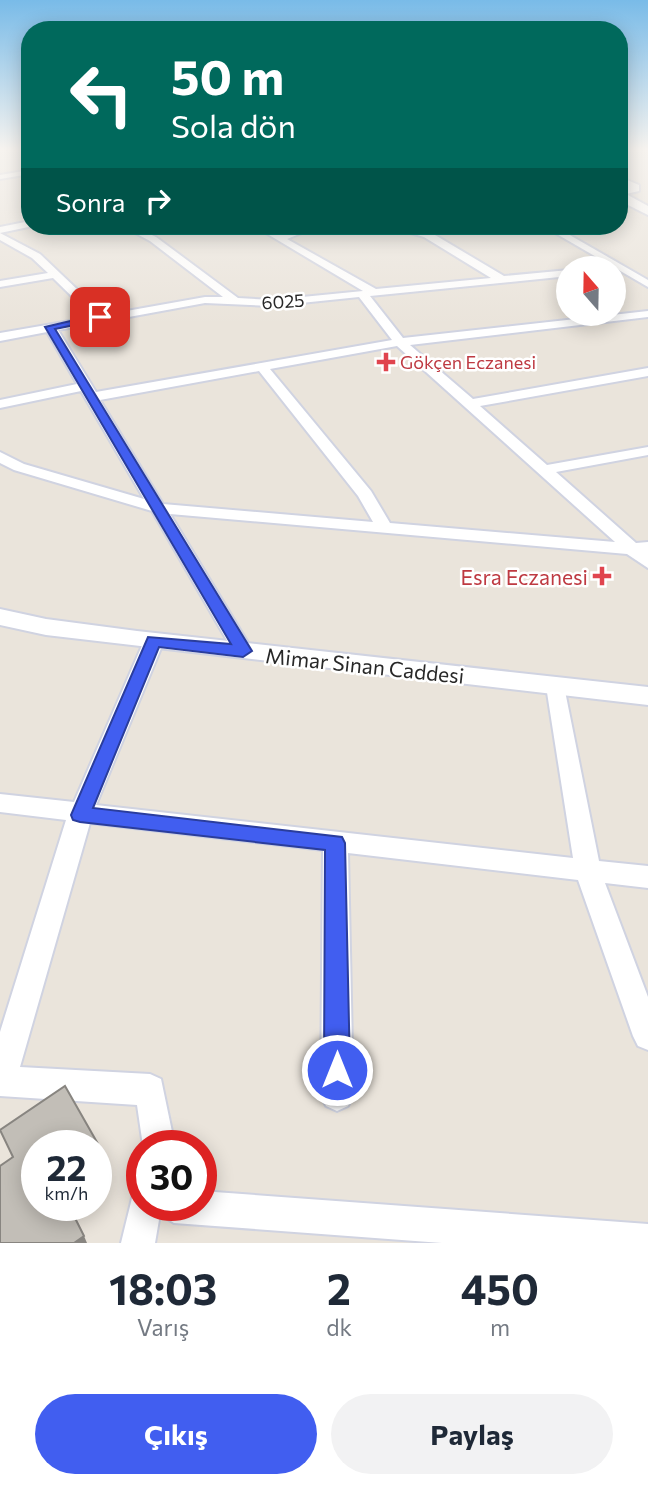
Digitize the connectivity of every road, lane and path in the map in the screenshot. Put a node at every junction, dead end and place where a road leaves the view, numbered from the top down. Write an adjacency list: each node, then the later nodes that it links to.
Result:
1 (21, 225): 2 (street)
2 (0, 230)
3 (145, 235): 20 (street)
4 (274, 235): 9 (street)
5 (289, 235): 9 (street)
6 (427, 235): 16 (street)
7 (563, 235): 10 (street)
8 (0, 236): 15 (street)
9 (280, 238): 19 (street)
10 (598, 256)
11 (635, 266): 12 (street)
12 (626, 267)
13 (626, 272): 18 (street)
14 (556, 274): 16 (street, 6025)
15 (55, 275): 17 (street); 22 (street)
16 (503, 280): 19 (street, 6025)
17 (0, 284)
18 (648, 284)
19 (369, 294): 20 (street, 6025); 25 (street)
20 (237, 303): 22 (street, 6025)
21 (648, 314): 25 (street)
22 (100, 317): 23 (street, 6025)
23 (50, 327): 24 (street, 6025); 28 (street)
24 (0, 337)
25 (400, 342): 26 (street); 30 (street)
26 (262, 367): 28 (street); 35 (street)
27 (648, 372): 30 (street)
28 (88, 392): 29 (street); 34 (street)
29 (0, 404)
30 (470, 404): 33 (street)
31 (648, 451): 33 (street)
32 (0, 457): 34 (street)
33 (544, 470): 36 (street)
34 (158, 508): 35 (street); 40 (street)
35 (385, 528): 36 (street)
36 (640, 548): 37 (street)
37 (648, 563)
38 (0, 617): 39 (street, Mimar Sinan Caddesi)
39 (154, 641): 40 (street, Mimar Sinan Caddesi); 44 (street)
40 (243, 651): 41 (street, Mimar Sinan Caddesi)
41 (556, 686): 42 (street, Mimar Sinan Caddesi); 46 (street)
42 (648, 695)
43 (0, 803): 44 (street)
44 (80, 815): 45 (street); 49 (street)
45 (335, 843): 46 (street); 50 (street)
46 (588, 871): 47 (street); 48 (street)
47 (648, 877)
48 (648, 1036)
49 (0, 1081): 51 (street)
50 (337, 1095)
51 (156, 1130)
52 (217, 1209): 54 (street)
53 (142, 1221): 55 (street)
54 (648, 1241)
55 (138, 1243)

